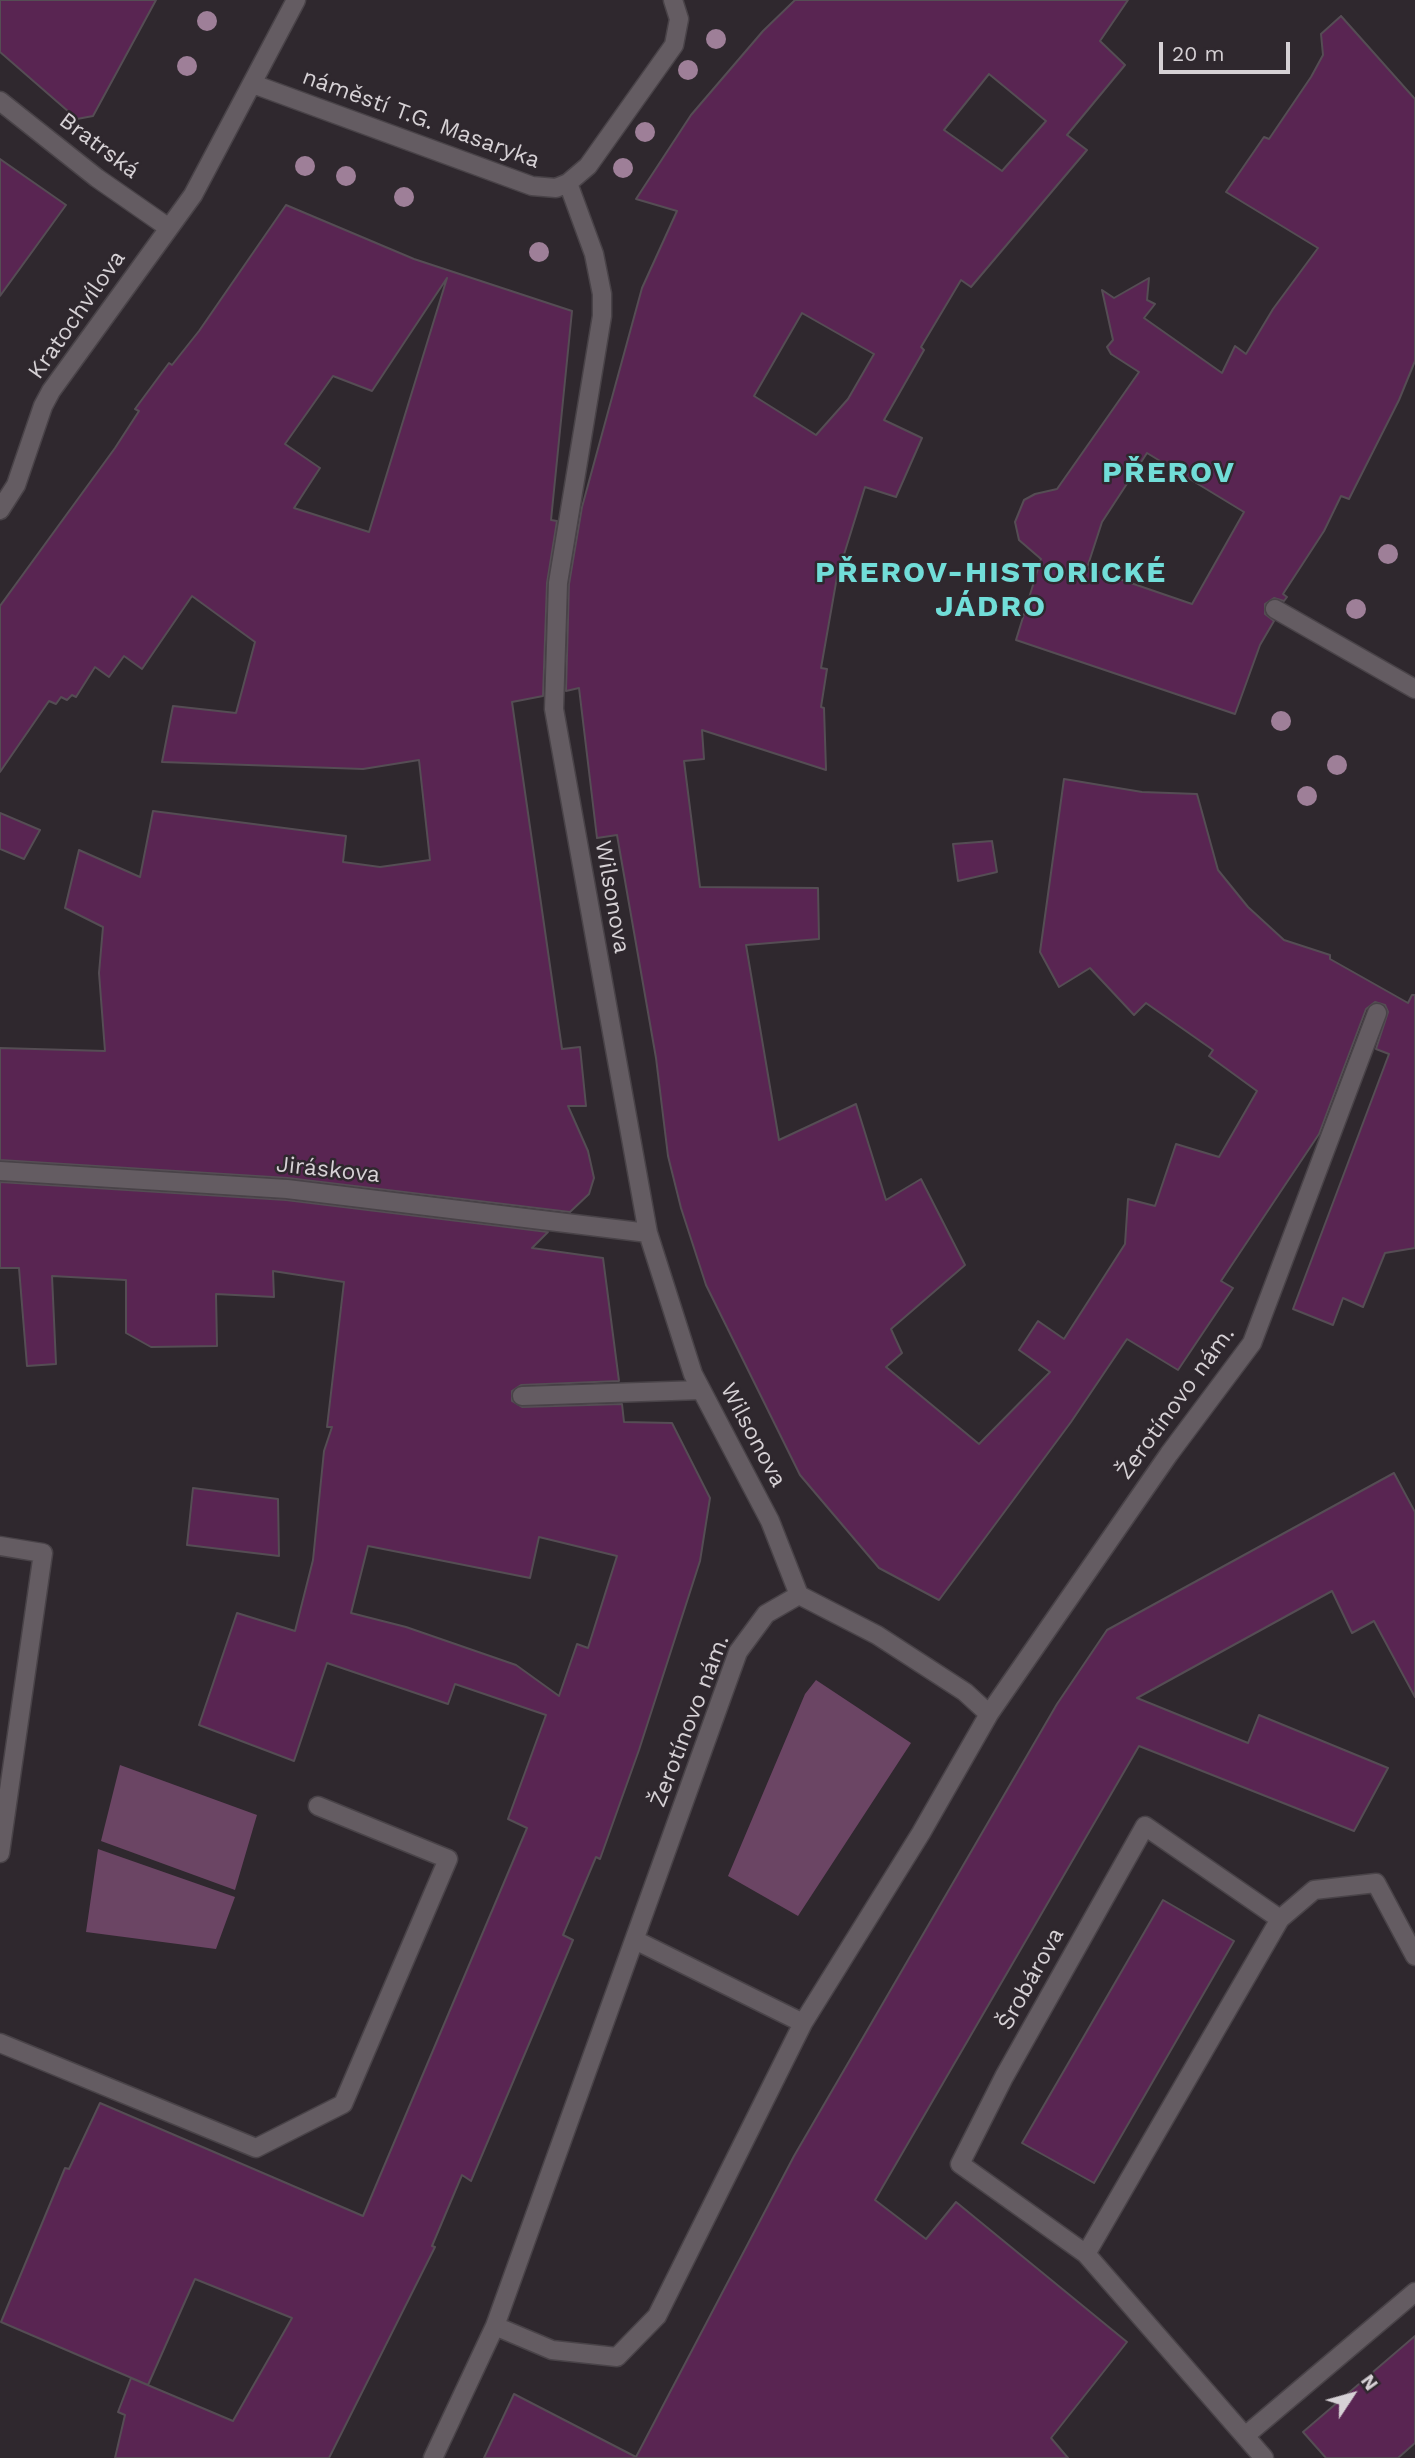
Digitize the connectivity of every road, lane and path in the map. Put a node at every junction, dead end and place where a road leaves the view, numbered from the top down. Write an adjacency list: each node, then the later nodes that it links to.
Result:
1 (296, 0): 3 (street)
2 (679, 2): 5 (street)
3 (253, 84): 5 (street, náměstí T.G. Masaryka); 6 (street)
4 (0, 101): 6 (street, Bratrská)
5 (568, 183): 12 (street, Wilsonova)
6 (169, 228): 7 (street, Kratochvílova)
7 (0, 510)
8 (1275, 609): 9 (street)
9 (1408, 684)
10 (1377, 1013): 17 (street, Žerotínovo nám.)
11 (0, 1171): 12 (street, Jiráskova)
12 (648, 1233): 13 (street, Wilsonova)
13 (701, 1390): 14 (street); 16 (street, Wilsonova)
14 (522, 1395)
15 (0, 1546): 19 (street)
16 (799, 1595): 17 (street); 21 (street, Žerotínovo nám.)
17 (989, 1714): 23 (street, Žerotínovo nám.)
18 (318, 1806): 24 (street)
19 (0, 1853)
20 (1280, 1919): 22 (street); 25 (street); 25 (street, Šrobárova)
21 (635, 1940): 23 (street); 27 (street, Žerotínovo nám.)
22 (1415, 1956)
23 (803, 2023): 27 (street, Žerotínovo nám.)
24 (0, 2043)
25 (1086, 2253): 28 (street, Šrobárova)
26 (1415, 2292): 28 (street)
27 (495, 2326): 29 (street, Žerotínovo nám.)
28 (1245, 2436): 30 (street, Šrobárova)
29 (433, 2458)
30 (1264, 2458)

